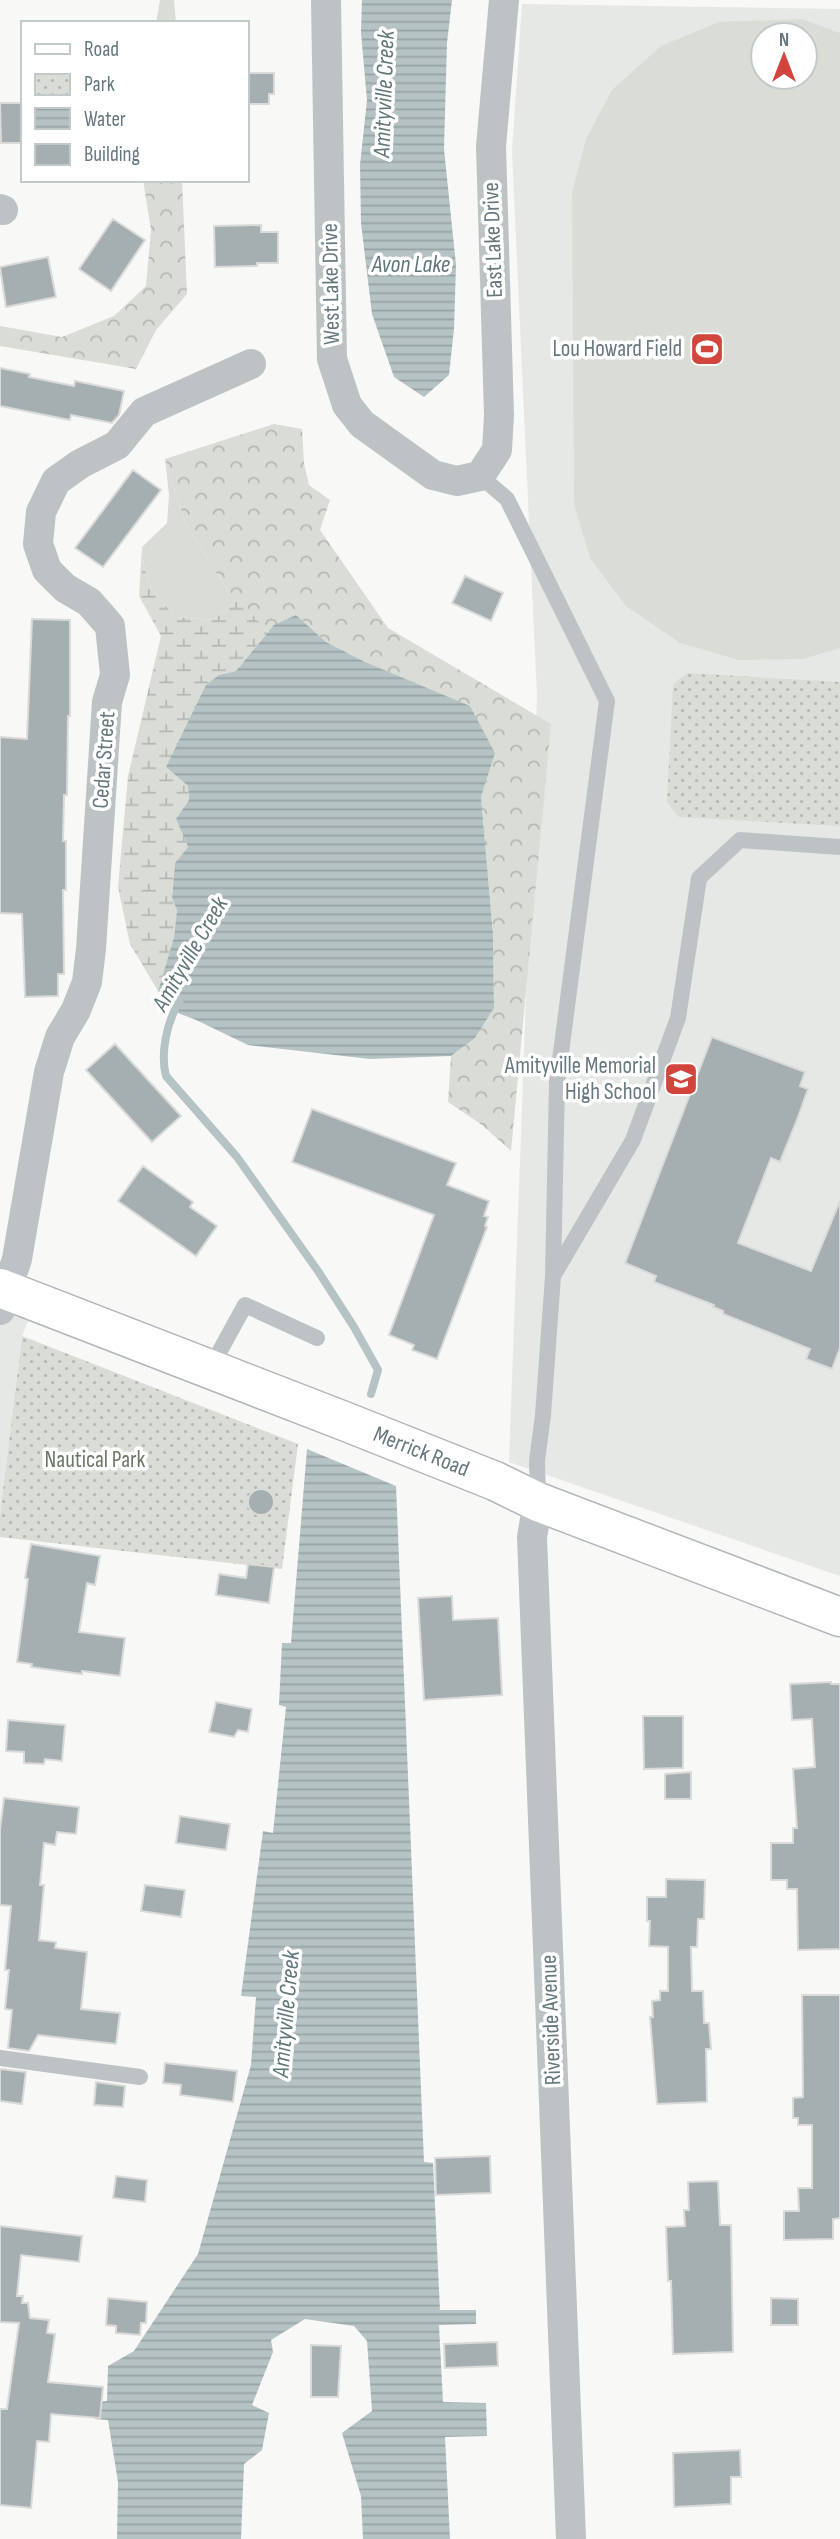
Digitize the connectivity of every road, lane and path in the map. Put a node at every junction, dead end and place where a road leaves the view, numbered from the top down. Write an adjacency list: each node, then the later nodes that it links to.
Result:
1 (326, 0): 4 (street, West Lake Drive)
2 (504, 0): 4 (street, East Lake Drive)
3 (251, 364): 7 (street, Cedar Street)
4 (480, 476): 6 (lane)
5 (840, 847): 6 (lane)
6 (553, 1276): 10 (lane)
7 (2, 1296): 9 (main road, Merrick Road)
8 (317, 1338): 9 (lane)
9 (210, 1369): 10 (main road, Merrick Road)
10 (538, 1502): 11 (main road, Merrick Road); 14 (street, Riverside Avenue)
11 (840, 1616)
12 (0, 2058): 13 (lane)
13 (140, 2077)
14 (571, 2539)

